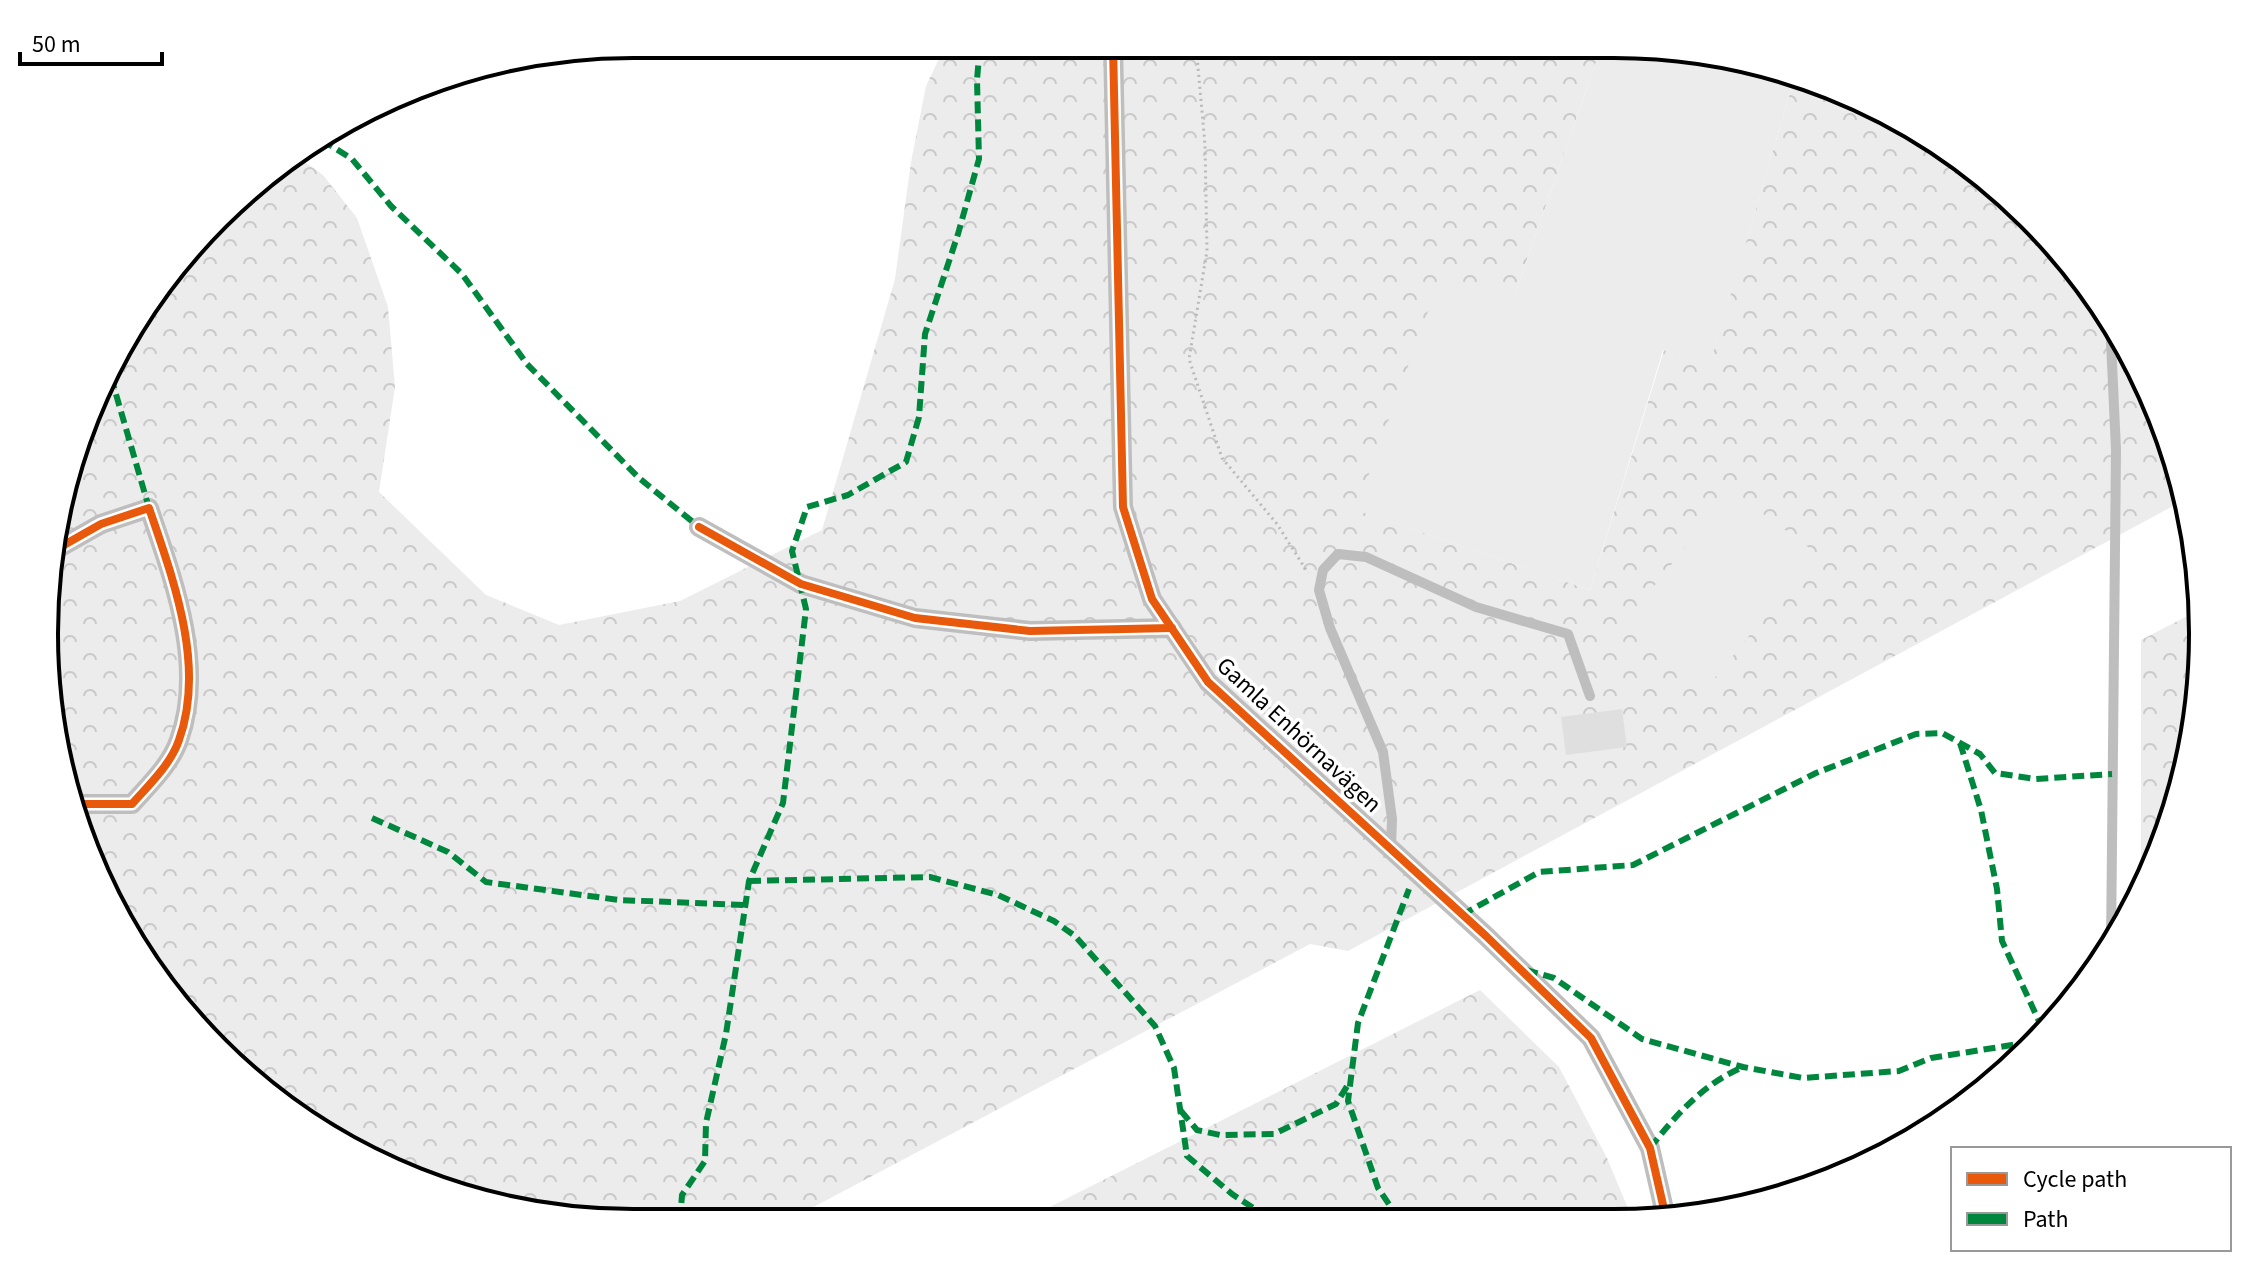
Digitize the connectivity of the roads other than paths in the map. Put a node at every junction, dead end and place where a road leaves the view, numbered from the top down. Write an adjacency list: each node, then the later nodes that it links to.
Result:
1 (1113, 58): 5 (street, Gamla Enhörnavägen)
2 (2111, 345): 9 (lane)
3 (699, 527): 5 (street)
4 (65, 544): 7 (street)
5 (1172, 628): 8 (street, Gamla Enhörnavägen)
6 (1590, 696): 8 (lane)
7 (85, 804)
8 (1390, 848): 10 (street, Gamla Enhörnavägen)
9 (2111, 922)
10 (1663, 1207)

